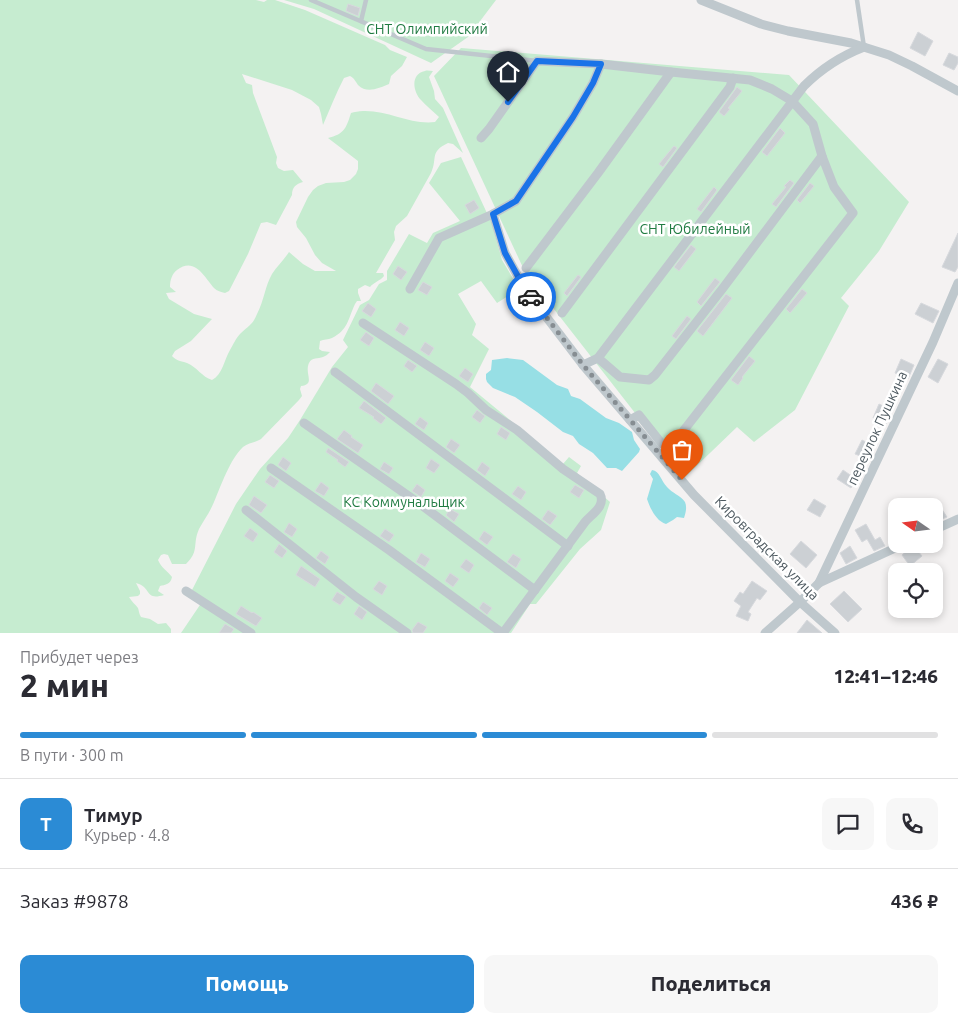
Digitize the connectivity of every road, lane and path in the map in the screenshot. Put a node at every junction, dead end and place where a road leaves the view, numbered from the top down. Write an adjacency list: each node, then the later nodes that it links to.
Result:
1 (311, 0): 6 (lane)
2 (366, 0): 6 (lane)
3 (701, 0): 5 (street)
4 (857, 0): 7 (lane)
5 (722, 4): 7 (street)
6 (361, 21): 8 (lane)
7 (864, 47): 12 (street); 13 (street)
8 (537, 61): 9 (street); 14 (street)
9 (601, 64): 10 (street); 16 (street)
10 (671, 72): 11 (street); 17 (street)
11 (733, 78): 13 (street); 20 (street)
12 (958, 91)
13 (792, 101): 15 (street); 22 (street)
14 (481, 138)
15 (822, 156): 22 (street); 25 (street)
16 (493, 214): 19 (street); 23 (street, Кировградская улица)
17 (526, 268)
18 (958, 284): 33 (street, переулок Пушкина)
19 (410, 289)
20 (562, 313)
21 (363, 323): 31 (street)
22 (598, 358): 23 (street)
23 (583, 365): 25 (street, Кировградская улица)
24 (335, 372): 31 (street)
25 (630, 420): 36 (street, Кировградская улица)
26 (304, 423): 34 (street)
27 (271, 468): 39 (street)
28 (246, 510): 38 (street)
29 (958, 519): 30 (street)
30 (943, 526)
31 (568, 546): 34 (street)
32 (888, 551): 33 (street)
33 (819, 583): 36 (street)
34 (535, 590): 39 (street)
35 (186, 591): 37 (street)
36 (800, 602): 40 (street); 41 (street, Кировградская улица)
37 (251, 633)
38 (407, 633)
39 (502, 633)
40 (765, 633)
41 (835, 633)

